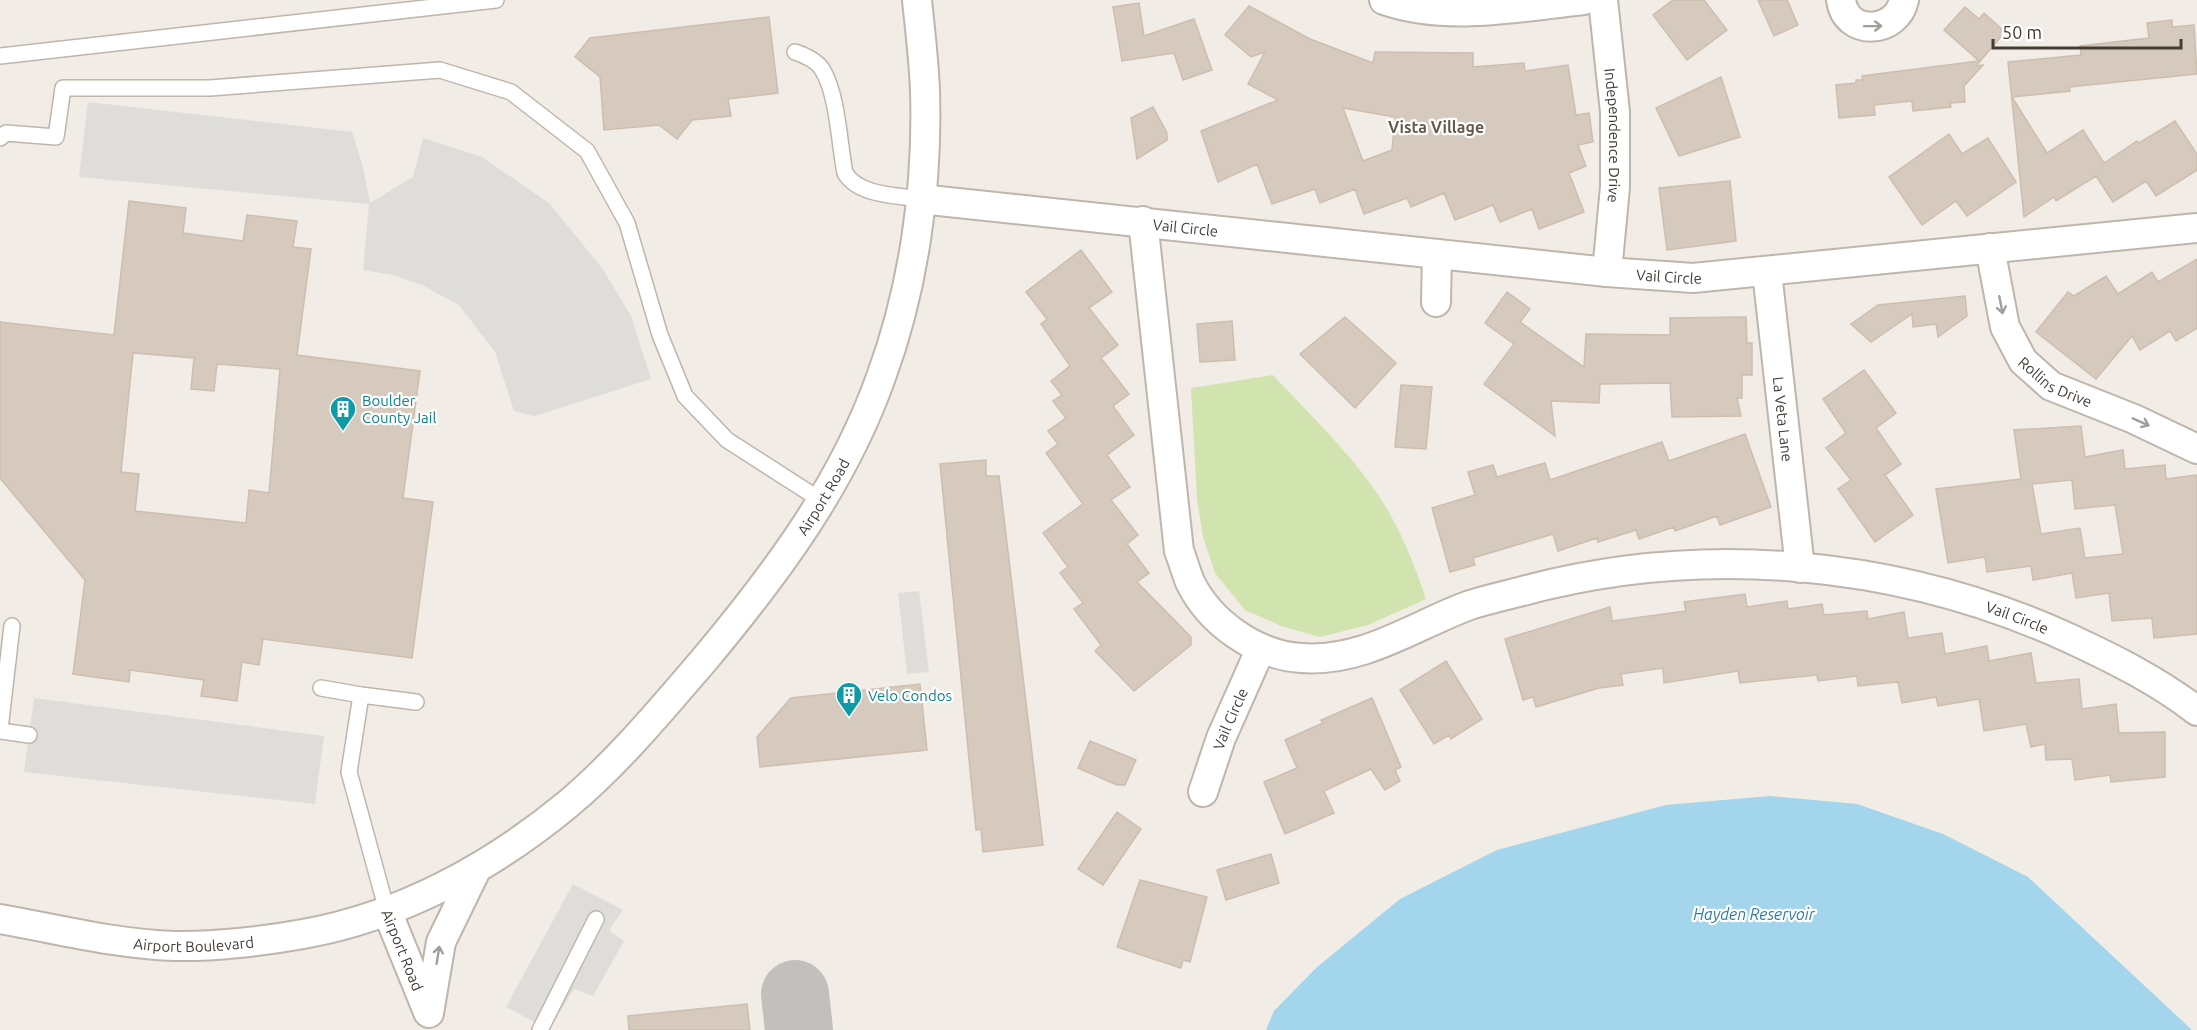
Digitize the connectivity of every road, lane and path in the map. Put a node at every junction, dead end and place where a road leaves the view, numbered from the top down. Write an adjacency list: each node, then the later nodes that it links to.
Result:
1 (496, 0): 9 (lane)
2 (917, 0): 11 (street, Airport Road)
3 (1383, 0): 4 (street)
4 (1584, 0)
5 (1603, 0): 16 (street, Independence Drive)
6 (1841, 0): 7 (street, one-way to 7)
7 (1904, 0)
8 (795, 52): 11 (lane)
9 (0, 56)
10 (0, 138): 20 (lane)
11 (920, 199): 12 (street, Vail Circle); 20 (street, Airport Road)
12 (1143, 221): 15 (street, Vail Circle); 23 (street, Vail Circle)
13 (2197, 228): 14 (street, Vail Circle)
14 (1990, 248): 17 (street, Vail Circle); 19 (street, Rollins Drive, one-way to 19)
15 (1437, 254): 16 (street, Vail Circle); 18 (street)
16 (1607, 272): 17 (street, Vail Circle)
17 (1767, 272): 21 (street, La Veta Lane)
18 (1436, 302)
19 (2197, 450)
20 (822, 501): 31 (street, Airport Road)
21 (1800, 568): 23 (street, Vail Circle); 27 (street, Vail Circle)
22 (12, 626): 28 (lane)
23 (1261, 648): 30 (street, Vail Circle)
24 (321, 688): 25 (lane)
25 (361, 695): 26 (lane); 32 (lane)
26 (416, 702)
27 (2197, 711)
28 (0, 730): 29 (lane)
29 (29, 735)
30 (1203, 792)
31 (476, 870): 32 (street, Airport Road); 35 (street, Airport Road, one-way to 31)
32 (387, 911): 33 (street, Airport Boulevard); 35 (street, Airport Road)
33 (0, 919)
34 (596, 919): 36 (lane)
35 (430, 1021)
36 (540, 1030)

